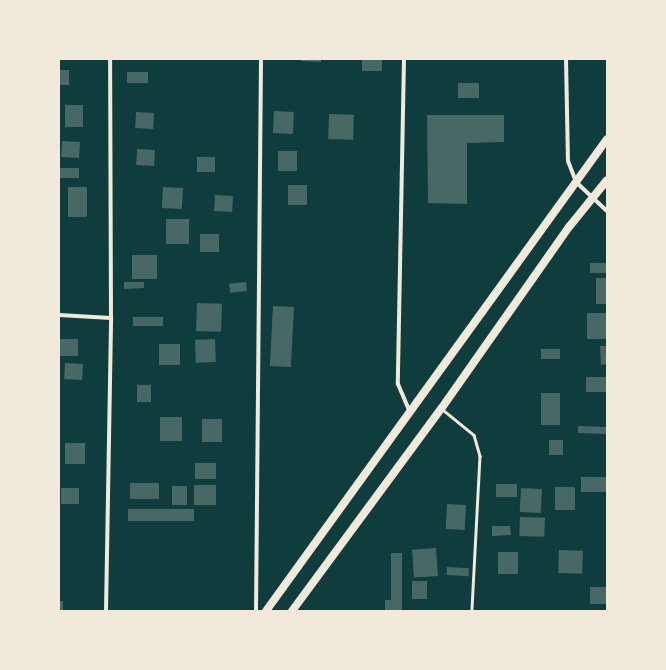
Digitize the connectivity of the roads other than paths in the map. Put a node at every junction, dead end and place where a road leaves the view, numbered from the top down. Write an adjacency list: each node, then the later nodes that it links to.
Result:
1 (110, 59): 11 (street)
2 (261, 59): 15 (street)
3 (404, 59): 13 (street)
4 (566, 59): 7 (street)
5 (607, 139): 7 (highway)
6 (607, 180): 8 (highway)
7 (576, 182): 8 (street); 13 (highway)
8 (594, 198): 9 (street); 12 (highway)
9 (607, 211)
10 (59, 315): 11 (street)
11 (111, 318): 14 (street)
12 (441, 409): 17 (highway); 18 (lane)
13 (410, 412): 16 (highway)
14 (106, 611)
15 (256, 611)
16 (266, 611)
17 (292, 611)
18 (472, 611)

